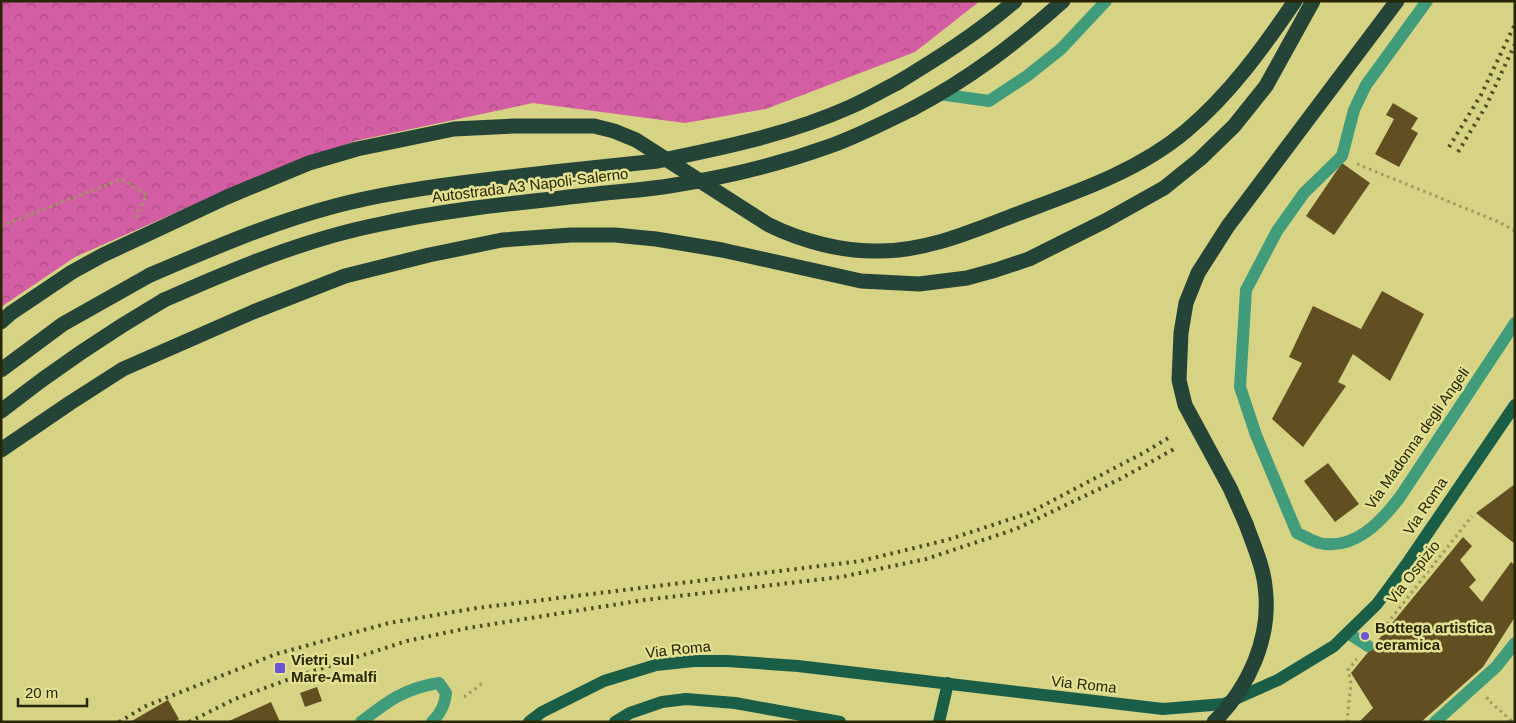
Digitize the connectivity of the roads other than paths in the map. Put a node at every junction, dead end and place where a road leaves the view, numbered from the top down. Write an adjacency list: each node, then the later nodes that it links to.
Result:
1 (1015, 1): 11 (highway, Autostrada A3 Napoli-Salerno, bridge)
2 (1063, 1): 8 (highway, Autostrada A3 Napoli-Salerno)
3 (1106, 1): 8 (street)
4 (1295, 1): 9 (highway)
5 (1313, 1): 14 (highway)
6 (1397, 1): 25 (highway, bridge)
7 (1427, 1): 10 (street, Via Madonna degli Angeli)
8 (939, 94): 13 (highway, Autostrada A3 Napoli-Salerno, bridge)
9 (1, 322)
10 (1515, 323)
11 (1, 370)
12 (1515, 405): 15 (main road, Via Roma)
13 (1, 411)
14 (1, 450)
15 (1348, 633): 17 (street); 18 (main road, Via Roma)
16 (1515, 643): 26 (street)
17 (1368, 646)
18 (948, 684): 21 (main road, Via Roma); 24 (main road)
19 (361, 722): 20 (street)
20 (432, 722)
21 (529, 722)
22 (615, 722): 23 (main road)
23 (840, 722)
24 (939, 722)
25 (1214, 722)
26 (1435, 722)

